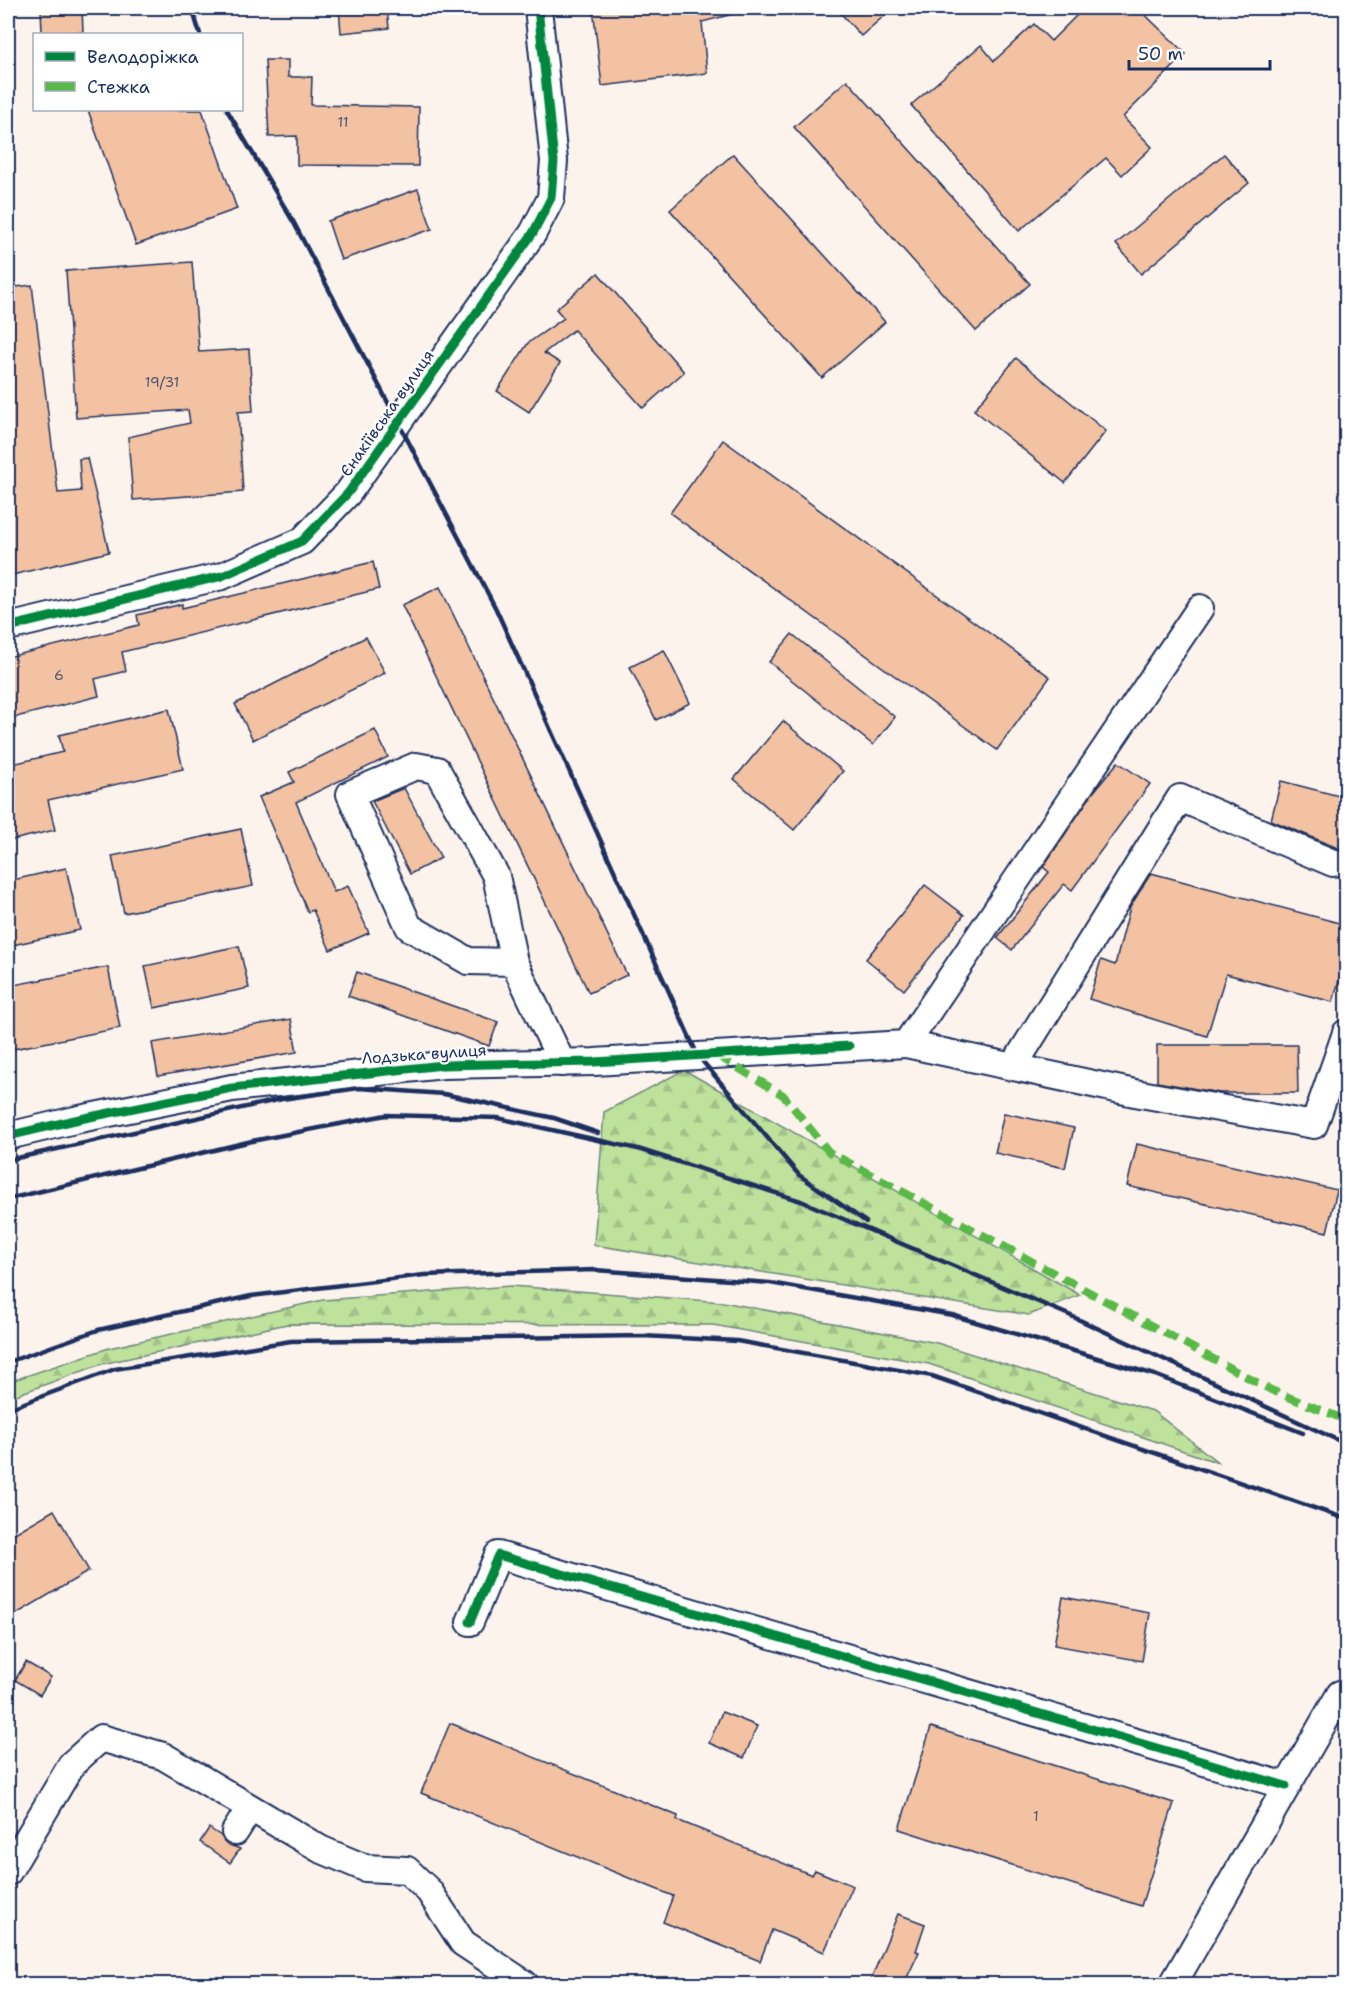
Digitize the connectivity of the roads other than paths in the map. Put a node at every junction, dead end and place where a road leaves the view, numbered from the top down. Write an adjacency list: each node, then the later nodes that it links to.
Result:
1 (538, 8): 3 (street, Єнакіївська вулиця)
2 (1200, 608): 7 (street)
3 (8, 627)
4 (1333, 863): 9 (street)
5 (514, 962): 5 (street); 8 (street)
6 (1347, 1034): 9 (street, Лодзька вулиця)
7 (906, 1044): 8 (street, Лодзька вулиця); 9 (street, Лодзька вулиця)
8 (562, 1063): 10 (street, Лодзька вулиця)
9 (1013, 1067)
10 (8, 1136)
11 (470, 1622): 13 (street)
12 (1343, 1693): 13 (street)
13 (1286, 1786): 18 (street)
14 (250, 1808): 15 (street); 16 (street); 17 (street)
15 (235, 1832)
16 (8, 1872)
17 (525, 1984)
18 (1173, 1984)

